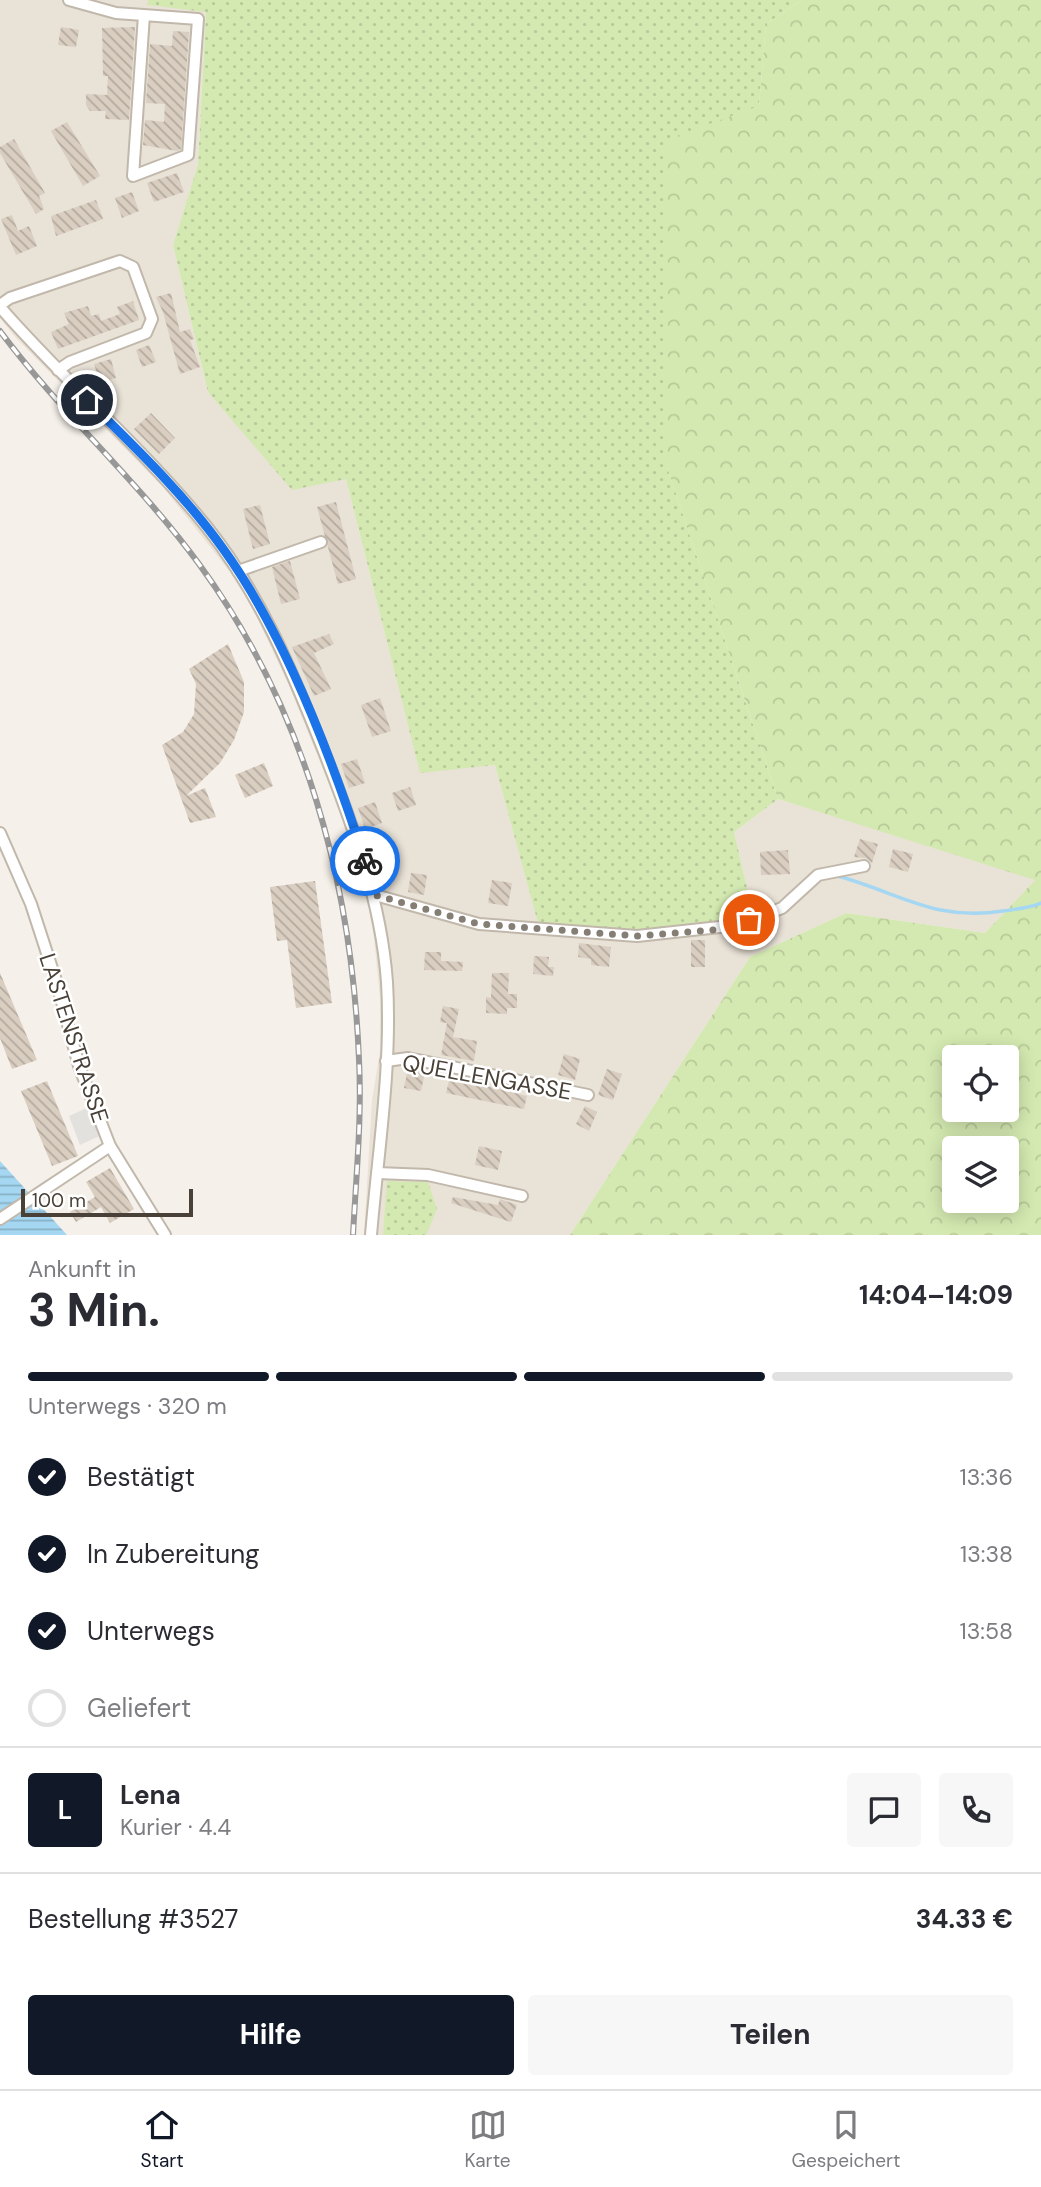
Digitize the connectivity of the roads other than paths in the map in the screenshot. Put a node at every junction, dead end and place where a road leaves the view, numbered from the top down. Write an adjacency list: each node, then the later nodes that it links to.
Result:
1 (69, 0): 2 (street)
2 (144, 15): 2 (street)
3 (0, 306): 4 (street); 4 (street)
4 (58, 370): 6 (street)
5 (321, 542): 6 (street)
6 (238, 570): 9 (street)
7 (0, 833): 12 (street, LASTENSTRASSE)
8 (864, 866): 9 (street)
9 (375, 895): 10 (street)
10 (387, 1060): 11 (street, QUELLENGASSE); 13 (street)
11 (588, 1095)
12 (110, 1146): 15 (street); 16 (street, LASTENSTRASSE)
13 (377, 1173): 14 (street); 17 (street)
14 (522, 1196)
15 (0, 1219)
16 (165, 1235)
17 (371, 1235)

